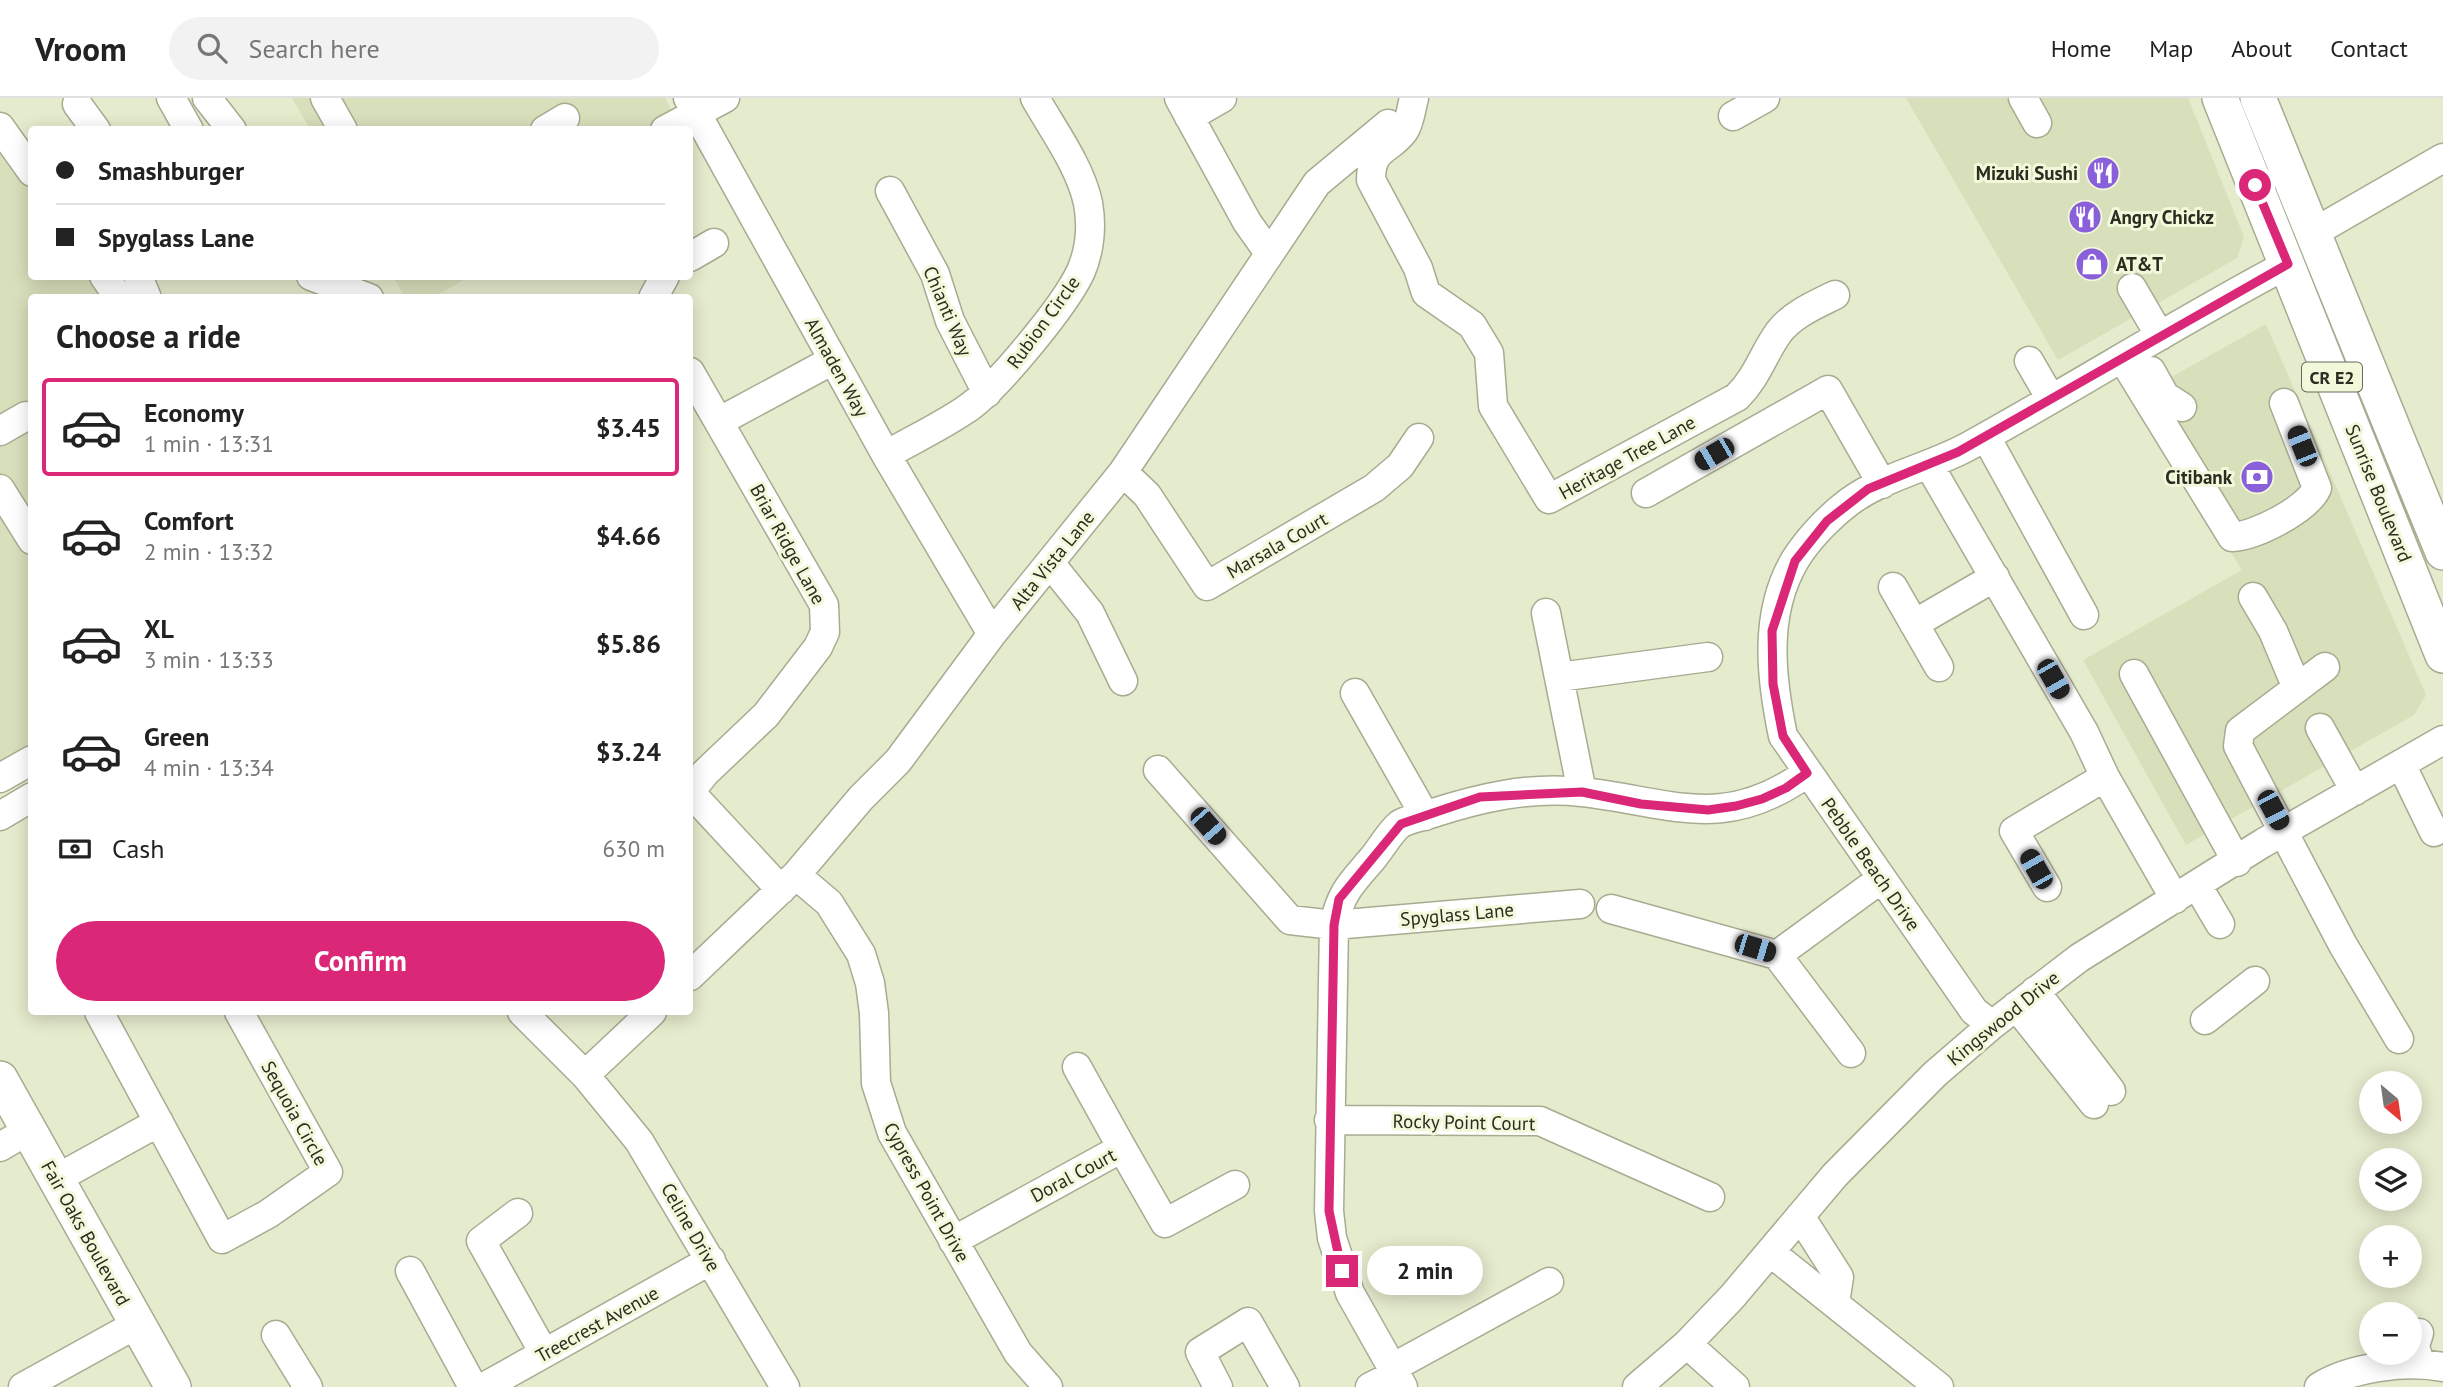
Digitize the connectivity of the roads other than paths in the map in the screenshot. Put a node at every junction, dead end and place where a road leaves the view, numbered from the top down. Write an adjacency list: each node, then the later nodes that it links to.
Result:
1 (171, 98): 19 (street)
2 (207, 98): 20 (street)
3 (325, 98): 21 (street)
4 (725, 98): 13 (street)
5 (1035, 98): 38 (street, Rubion Circle)
6 (1222, 98): 14 (street)
7 (1414, 98): 33 (street, Heritage Tree Lane)
8 (1765, 98): 15 (street)
9 (2023, 98): 16 (street)
10 (2220, 98): 29 (main road, Sunrise Boulevard / CR E2)
11 (2258, 98): 27 (main road, Sunrise Boulevard / CR E2)
12 (77, 104): 18 (street)
13 (692, 105): 22 (street); 35 (street, Almaden Way)
14 (1184, 107): 28 (street)
15 (1733, 117)
16 (2037, 123)
17 (1388, 124): 28 (street, Alta Vista Lane)
18 (93, 126)
19 (188, 126)
20 (229, 126)
21 (341, 126)
22 (669, 126)
23 (0, 127): 25 (street)
24 (2443, 158): 27 (street)
25 (28, 166)
26 (890, 191): 38 (street, Chianti Way)
27 (2312, 233): 54 (main road, Sunrise Boulevard / CR E2)
28 (1269, 253): 49 (street, Alta Vista Lane)
29 (2288, 264): 34 (street, Pebble Beach Drive); 63 (main road, Sunrise Boulevard / CR E2)
30 (322, 280): 32 (street)
31 (2132, 288): 34 (street)
32 (358, 294)
33 (1835, 295)
34 (2140, 347): 39 (street, Pebble Beach Drive); 40 (street); 41 (street)
35 (833, 360): 43 (street); 47 (street, Almaden Way)
36 (2029, 361): 39 (street)
37 (693, 377): 43 (street, Briar Ridge Lane)
38 (987, 393): 47 (street, Rubion Circle)
39 (2052, 398): 45 (street, Pebble Beach Drive)
40 (2284, 403)
41 (2182, 407)
42 (28, 419): 44 (street)
43 (720, 421): 80 (street, Briar Ridge Lane)
44 (0, 431)
45 (1986, 437): 48 (street, Pebble Beach Drive); 60 (street)
46 (1419, 438): 49 (street, Marsala Court)
47 (886, 455): 62 (street, Almaden Way)
48 (1930, 466): 50 (street, Pebble Beach Drive); 56 (street)
49 (1123, 472): 55 (street, Alta Vista Lane)
50 (1882, 484): 52 (street); 77 (street, Pebble Beach Drive)
51 (0, 489): 53 (street)
52 (1646, 493)
53 (28, 534)
54 (2443, 552)
55 (1050, 563): 62 (street, Alta Vista Lane); 69 (street)
56 (1995, 577): 61 (street); 78 (street)
57 (1893, 587): 61 (street)
58 (2253, 597): 70 (street)
59 (1546, 613): 68 (street)
60 (2084, 615)
61 (1914, 624): 65 (street)
62 (992, 634): 91 (street, Alta Vista Lane)
63 (2443, 655)
64 (1708, 657): 68 (street)
65 (1939, 667)
66 (2325, 667): 70 (street)
67 (2134, 674): 89 (street)
68 (1559, 677): 82 (street)
69 (1124, 681)
70 (2297, 688): 87 (street)
71 (1355, 693): 86 (street)
72 (2320, 728): 81 (street)
73 (2443, 740): 75 (street, Kingswood Drive)
74 (28, 762): 79 (street)
75 (2401, 764): 81 (street, Kingswood Drive); 88 (street)
76 (1158, 770): 97 (street, Spyglass Lane)
77 (1807, 773): 82 (street); 90 (street, Pebble Beach Drive)
78 (2105, 777): 92 (street); 93 (street)
79 (0, 778)
80 (693, 788)
81 (2355, 791): 87 (street, Kingswood Drive)
82 (1582, 792): 86 (street)
83 (693, 795): 91 (street, Briar Ridge Lane)
84 (28, 799): 85 (street)
85 (0, 816)
86 (1425, 816): 97 (street)
87 (2284, 831): 89 (street, Kingswood Drive); 108 (street)
88 (2434, 832)
89 (2237, 862): 93 (street, Kingswood Drive)
90 (1881, 879): 98 (street); 107 (street, Pebble Beach Drive)
91 (789, 883): 99 (street, Alta Vista Lane); 123 (street, Cypress Point Drive)
92 (2047, 887)
93 (2186, 892): 96 (street); 101 (street, Kingswood Drive)
94 (1580, 904): 97 (street, Spyglass Lane)
95 (1611, 909): 98 (street)
96 (2220, 924)
97 (1334, 925): 114 (street)
98 (1777, 955): 109 (street)
99 (693, 973)
100 (2255, 981): 106 (street)
101 (2026, 998): 107 (street, Kingswood Drive); 113 (street)
102 (101, 1015): 115 (street, Sequoia Circle)
103 (241, 1015): 115 (street, Sequoia Circle)
104 (525, 1015): 111 (street, Celine Drive)
105 (649, 1015): 111 (street)
106 (2205, 1020)
107 (1992, 1025): 122 (street, Kingswood Drive)
108 (2399, 1039)
109 (1851, 1053)
110 (1077, 1067): 117 (street)
111 (585, 1075): 125 (street, Celine Drive)
112 (0, 1079): 116 (main road, Fair Oaks Boulevard)
113 (2103, 1098)
114 (1329, 1120): 120 (street, Rocky Point Court); 134 (street)
115 (159, 1122): 118 (street)
116 (14, 1139): 118 (main road, Fair Oaks Boulevard)
117 (1122, 1148): 119 (street, Doral Court); 123 (street, Doral Court)
118 (56, 1179): 129 (main road, Fair Oaks Boulevard)
119 (1235, 1185)
120 (1710, 1197)
121 (518, 1213): 132 (street)
122 (1800, 1216): 124 (street, Kingswood Drive); 128 (street)
123 (953, 1241): 142 (street, Cypress Point Drive)
124 (1770, 1252): 128 (street); 131 (street, Kingswood Drive)
125 (711, 1260): 132 (street, Treecrest Avenue); 141 (street, Celine Drive)
126 (410, 1270): 139 (street)
127 (1549, 1282): 134 (street)
128 (1835, 1303): 148 (street)
129 (137, 1324): 136 (street); 137 (main road, Fair Oaks Boulevard)
130 (276, 1335): 138 (street)
131 (1687, 1343): 146 (street, Kingswood Drive); 147 (street)
132 (544, 1353): 140 (street, Treecrest Avenue)
133 (2431, 1365): 135 (street)
134 (1397, 1376): 145 (street)
135 (2324, 1386)
136 (23, 1387)
137 (173, 1387)
138 (307, 1387)
139 (473, 1387)
140 (484, 1387)
141 (785, 1387)
142 (1048, 1387)
143 (1218, 1387): 144 (street)
144 (1285, 1387)
145 (1370, 1387)
146 (1637, 1387)
147 (1735, 1387)
148 (1939, 1387)

